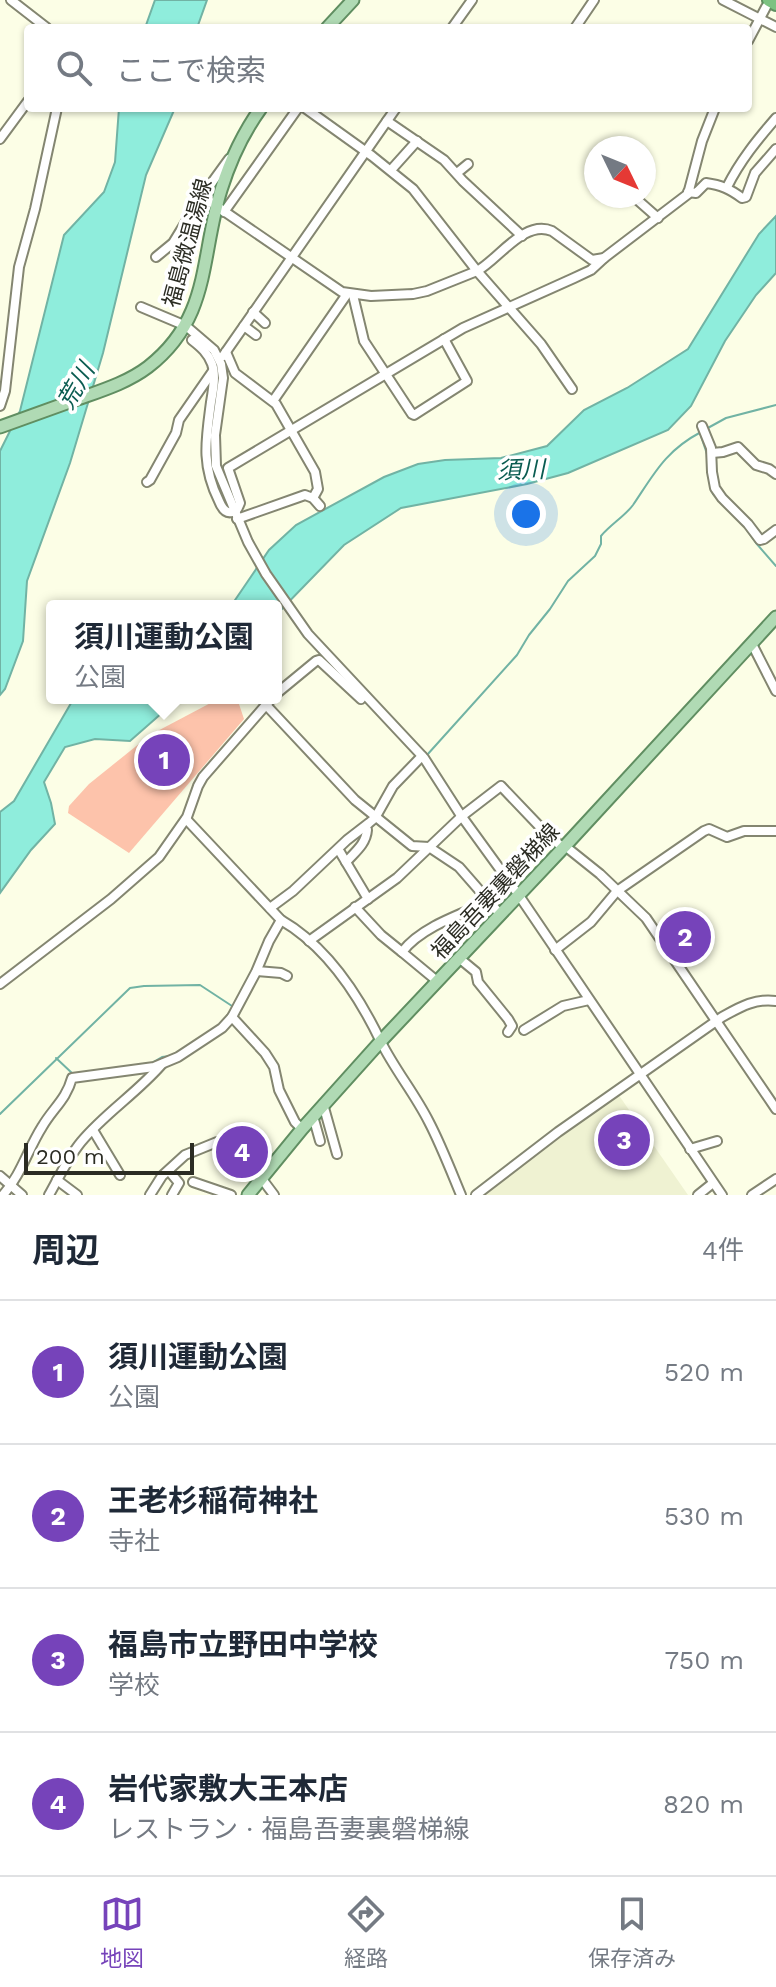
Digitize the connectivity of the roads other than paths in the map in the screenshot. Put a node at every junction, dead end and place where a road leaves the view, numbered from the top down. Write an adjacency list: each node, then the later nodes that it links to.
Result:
1 (11, 0): 8 (street)
2 (353, 0): 9 (main road)
3 (472, 0): 10 (street)
4 (594, 0): 11 (street)
5 (723, 0): 7 (street)
6 (770, 4): 7 (street)
7 (760, 18): 12 (street); 13 (street)
8 (42, 24)
9 (331, 24)
10 (455, 24)
11 (578, 24)
12 (776, 27)
13 (752, 33)
14 (24, 106): 23 (street)
15 (56, 112): 54 (street)
16 (259, 112): 27 (main road, 福島微温湯線)
17 (295, 112): 35 (street)
18 (311, 112): 26 (street)
19 (393, 112): 22 (street)
20 (713, 112): 32 (street)
21 (776, 118): 31 (street)
22 (387, 121): 24 (street); 26 (street)
23 (0, 139)
24 (417, 141): 29 (street); 30 (street)
25 (776, 149): 31 (street)
26 (366, 151): 29 (street); 40 (street)
27 (235, 152): 33 (street); 35 (main road, 福島微温湯線)
28 (468, 164): 30 (street)
29 (391, 170): 41 (street)
30 (457, 173): 37 (street)
31 (727, 187): 32 (street)
32 (688, 192): 36 (street)
33 (202, 196): 35 (street); 38 (street)
34 (647, 208): 36 (street)
35 (221, 209): 40 (street); 47 (main road, 福島微温湯線)
36 (658, 218): 39 (street)
37 (522, 236): 39 (street); 41 (street)
38 (156, 257)
39 (604, 258): 44 (street)
40 (292, 259): 42 (street); 45 (street)
41 (477, 271): 42 (street); 44 (street)
42 (350, 294): 53 (street); 57 (street)
43 (141, 307): 47 (street)
44 (510, 308): 50 (street); 56 (street)
45 (253, 312): 46 (street); 48 (street)
46 (265, 323)
47 (186, 326): 59 (main road, 福島微温湯線); 67 (street)
48 (244, 326): 49 (street); 57 (street)
49 (256, 335)
50 (444, 339): 53 (street); 53 (street)
51 (192, 340): 52 (street)
52 (215, 368): 64 (street); 67 (street)
53 (386, 373): 61 (street)
54 (7, 377): 55 (street); 58 (street)
55 (0, 387)
56 (572, 389)
57 (273, 401): 61 (street)
58 (0, 406)
59 (6, 425)
60 (702, 426): 62 (street)
61 (290, 430): 65 (street); 67 (street)
62 (712, 453): 63 (street); 68 (street)
63 (776, 474)
64 (147, 482)
65 (313, 498): 66 (street); 67 (street)
66 (320, 506)
67 (236, 516): 73 (street)
68 (776, 530)
69 (776, 617): 70 (main road, 福島吾妻裏磐梯線)
70 (752, 644): 72 (street); 83 (main road, 福島吾妻裏磐梯線)
71 (282, 690): 73 (street)
72 (776, 691)
73 (372, 703): 76 (street)
74 (267, 704): 79 (street)
75 (275, 704): 78 (street)
76 (422, 756): 77 (street); 78 (street)
77 (462, 816): 82 (street); 83 (street); 87 (street)
78 (375, 818): 82 (street); 91 (street)
79 (186, 819): 91 (street); 101 (street)
80 (367, 830): 85 (street)
81 (776, 831): 86 (street)
82 (429, 847): 88 (street); 89 (street)
83 (564, 847): 86 (street); 87 (main road, 福島吾妻裏磐梯線)
84 (340, 852): 85 (street)
85 (346, 862): 88 (street)
86 (617, 891): 95 (street); 105 (street)
87 (518, 894): 92 (main road, 福島吾妻裏磐梯線); 95 (street)
88 (368, 899): 90 (street)
89 (489, 902): 92 (street); 96 (street)
90 (355, 907): 94 (street); 96 (street)
91 (270, 908): 93 (street)
92 (500, 914): 97 (main road, 福島吾妻裏磐梯線)
93 (281, 920): 94 (street); 98 (street)
94 (309, 941): 108 (street)
95 (555, 950): 102 (street)
96 (402, 952): 100 (street)
97 (459, 958): 100 (main road, 福島吾妻裏磐梯線); 107 (street)
98 (257, 971): 99 (street); 104 (street)
99 (287, 976)
100 (437, 981): 108 (main road, 福島吾妻裏磐梯線)
101 (0, 984)
102 (589, 1000): 106 (street); 110 (street)
103 (776, 1001): 105 (street)
104 (232, 1017): 109 (street); 114 (street)
105 (716, 1022): 110 (street); 112 (street)
106 (524, 1030)
107 (508, 1032)
108 (381, 1041): 111 (main road, 福島吾妻裏磐梯線); 138 (street)
109 (162, 1064): 115 (street); 129 (street)
110 (639, 1075): 119 (street); 139 (street)
111 (323, 1104): 113 (main road, 福島吾妻裏磐梯線); 120 (street)
112 (776, 1109)
113 (313, 1116): 114 (main road, 福島吾妻裏磐梯線); 116 (street)
114 (302, 1129): 124 (main road, 福島吾妻裏磐梯線)
115 (93, 1130): 122 (street); 126 (street)
116 (320, 1141)
117 (717, 1141): 119 (street)
118 (217, 1142): 121 (street)
119 (690, 1149): 128 (street)
120 (337, 1154)
121 (169, 1171): 133 (street); 134 (street)
122 (120, 1175)
123 (0, 1176): 129 (street)
124 (262, 1179): 136 (main road, 福島吾妻裏磐梯線); 137 (street)
125 (776, 1179): 142 (street)
126 (57, 1180): 131 (street); 132 (street)
127 (193, 1182): 135 (street)
128 (713, 1183): 140 (street); 141 (street)
129 (15, 1189): 130 (street)
130 (3, 1195)
131 (49, 1195)
132 (77, 1195)
133 (150, 1195)
134 (172, 1195)
135 (231, 1195)
136 (248, 1195)
137 (274, 1195)
138 (461, 1195)
139 (476, 1195)
140 (698, 1195)
141 (722, 1195)
142 (752, 1195)

